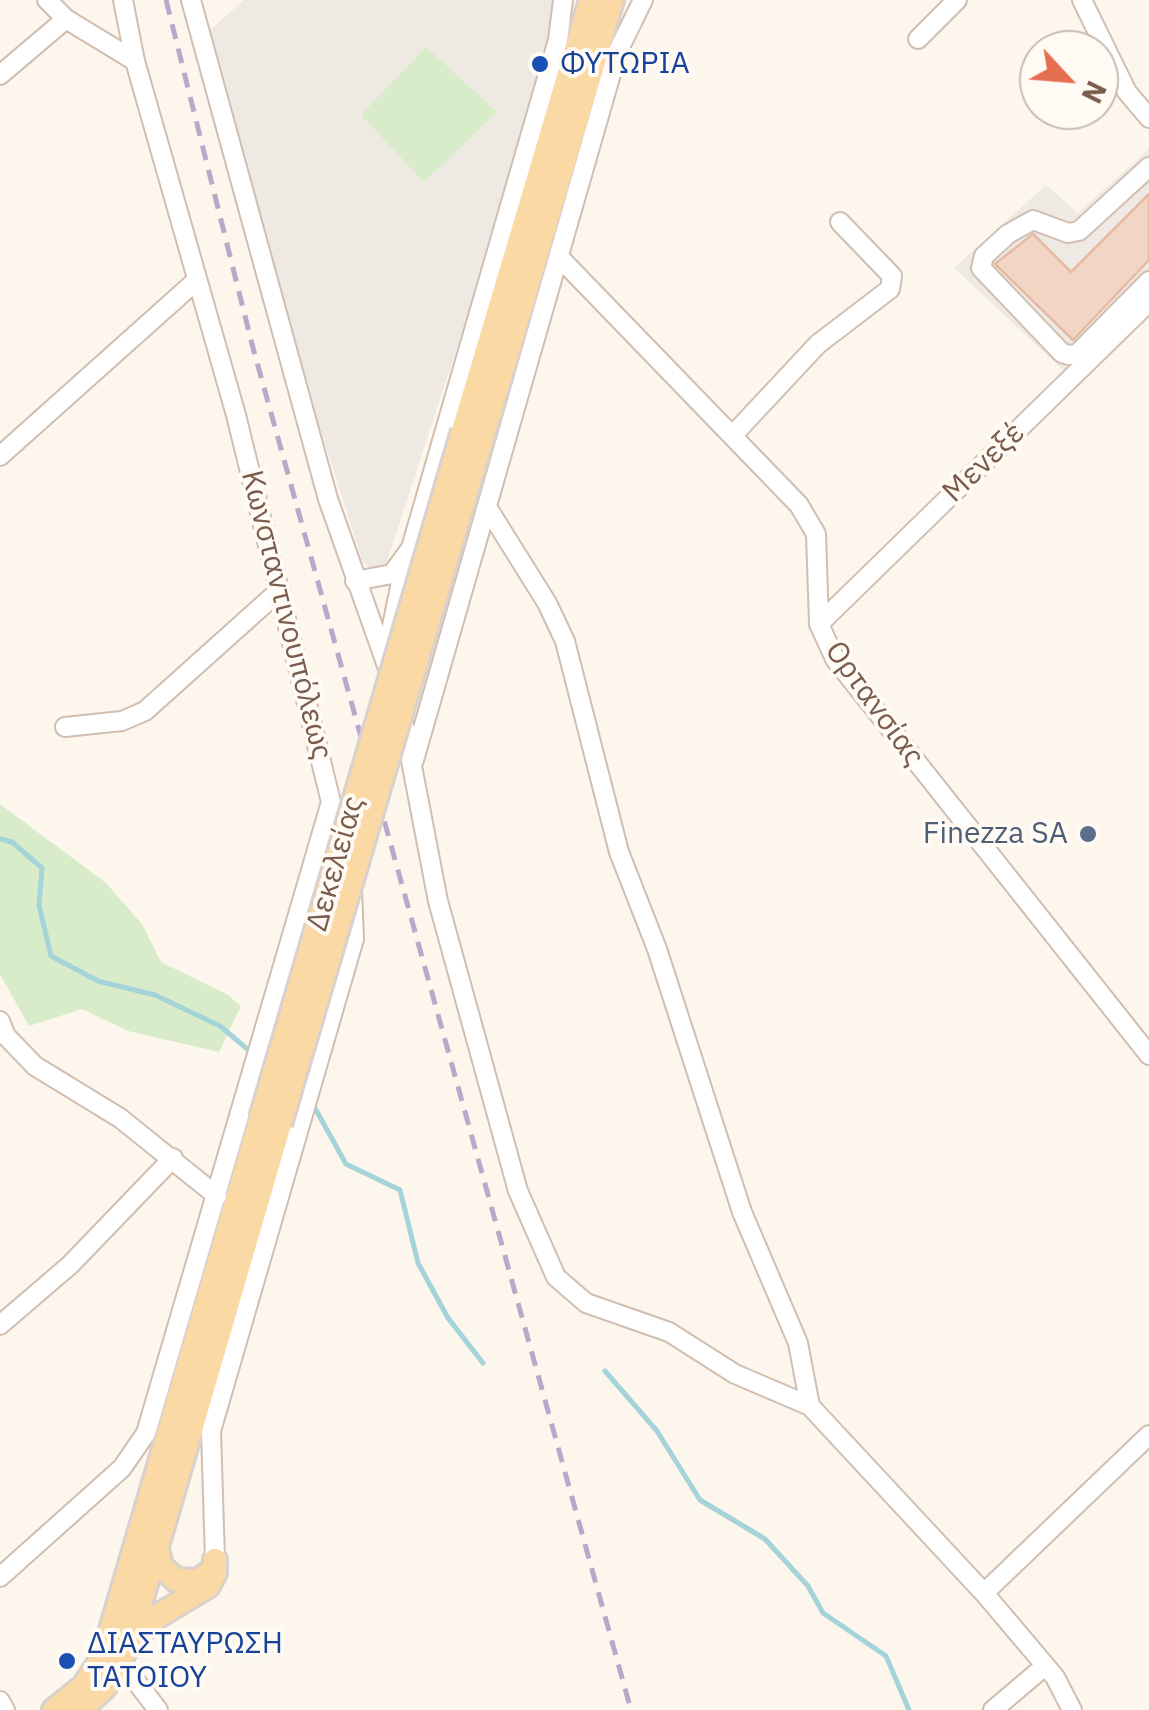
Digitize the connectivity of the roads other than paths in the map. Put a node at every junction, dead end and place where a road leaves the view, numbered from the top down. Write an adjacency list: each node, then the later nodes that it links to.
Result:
1 (47, 0): 10 (street)
2 (123, 0): 12 (street, Κωνσταντινουπόλεως)
3 (191, 0): 26 (street)
4 (563, 0): 25 (street)
5 (591, 0): 21 (main road, Δεκελείας)
6 (612, 0): 21 (main road, Δεκελείας)
7 (642, 0): 17 (street)
8 (957, 0): 11 (street)
9 (1082, 0): 14 (street)
10 (66, 18): 12 (street); 13 (street)
11 (918, 39)
12 (135, 61): 18 (street, Κωνσταντινουπόλεως)
13 (0, 74)
14 (1149, 118)
15 (1149, 167): 19 (street)
16 (840, 222): 22 (street)
17 (559, 257): 22 (street, Ορτανσίας); 24 (street)
18 (197, 280): 23 (street); 27 (street, Κωνσταντινουπόλεως)
19 (1149, 281)
20 (1149, 302): 28 (street, Μενεξέ)
21 (473, 434): 37 (main road, Δεκελείας, bridge)
22 (732, 436): 28 (street, Ορτανσίας)
23 (0, 456)
24 (487, 507): 31 (street); 41 (street)
25 (405, 562): 26 (street); 29 (street)
26 (355, 581): 29 (street)
27 (280, 590): 30 (street); 32 (street, Κωνσταντινουπόλεως)
28 (819, 624): 36 (street, Ορτανσίας)
29 (385, 662): 31 (street)
30 (65, 727)
31 (413, 765): 41 (street)
32 (331, 802): 33 (street); 34 (street, Κωνσταντινουπόλεως)
33 (350, 873): 34 (street); 37 (street)
34 (309, 883): 39 (street, Κωνσταντινουπόλεως)
35 (0, 1020): 38 (street)
36 (1149, 1055)
37 (280, 1123): 43 (main road, Δεκελείας); 44 (street); 51 (main road, Δεκελείας)
38 (174, 1158): 39 (street); 40 (street)
39 (218, 1196): 45 (street, Κωνσταντινουπόλεως)
40 (0, 1325)
41 (810, 1406): 46 (street)
42 (1149, 1435): 46 (street)
43 (156, 1546): 44 (main road); 47 (main road, Δεκελείας)
44 (215, 1560): 47 (main road)
45 (0, 1578)
46 (984, 1593): 48 (street)
47 (119, 1663): 52 (main road); 53 (main road, Δεκελείας); 54 (street)
48 (1046, 1666): 55 (street); 56 (street)
49 (0, 1701): 50 (street)
50 (6, 1710)
51 (54, 1710)
52 (80, 1710)
53 (108, 1710)
54 (158, 1710)
55 (993, 1710)
56 (1072, 1710)

